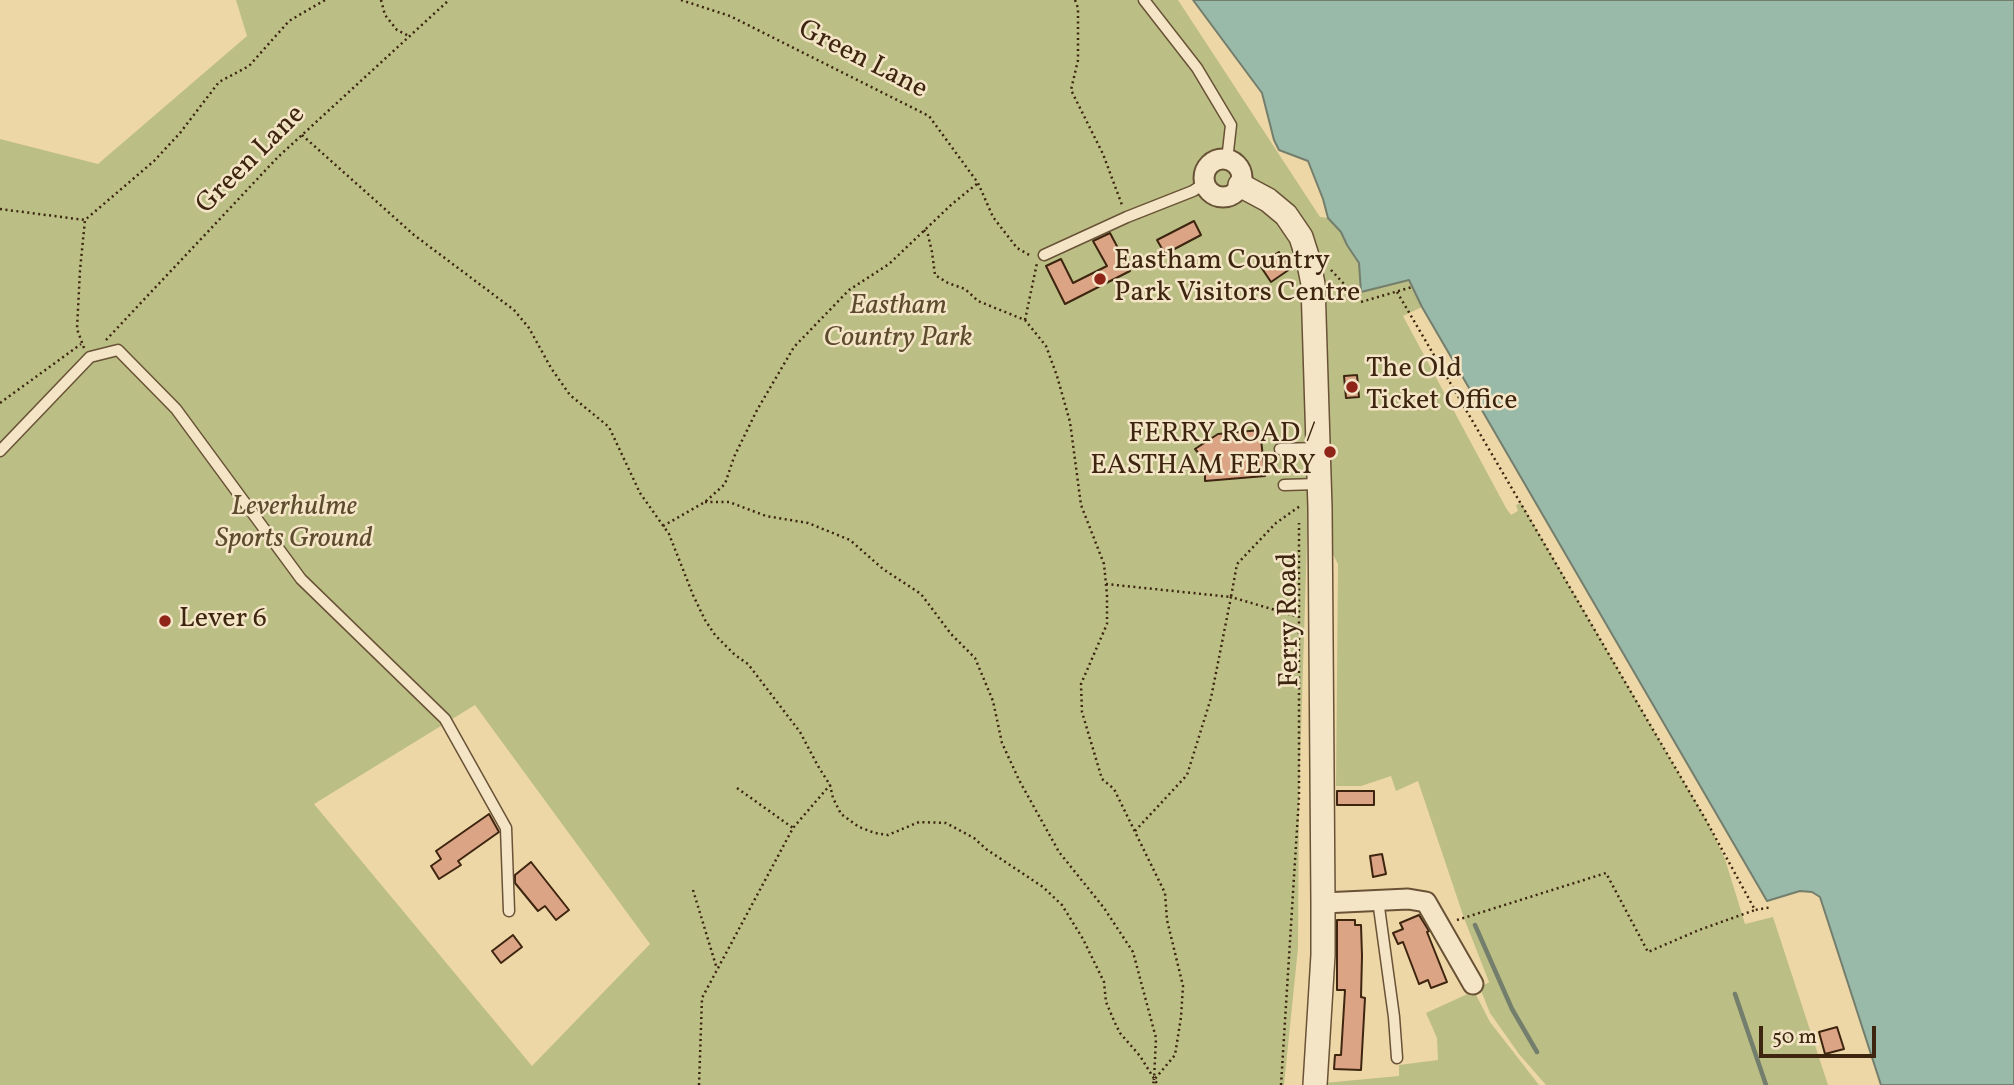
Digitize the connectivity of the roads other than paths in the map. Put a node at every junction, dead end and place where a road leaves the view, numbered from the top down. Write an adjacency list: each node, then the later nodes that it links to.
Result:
1 (1144, 0): 2 (lane)
2 (1227, 160): 3 (street); 4 (street)
3 (1205, 183): 4 (street); 5 (lane)
4 (1240, 185): 6 (street, Ferry Road)
5 (1044, 255)
6 (1318, 448): 7 (lane); 9 (street, Ferry Road)
7 (1280, 449)
8 (0, 452): 13 (lane)
9 (1319, 484): 10 (lane); 12 (street, Ferry Road)
10 (1284, 485)
11 (1378, 900): 12 (street); 14 (street); 15 (lane)
12 (1323, 903): 16 (street, Ferry Road)
13 (509, 911)
14 (1473, 984)
15 (1397, 1058)
16 (1315, 1085)

